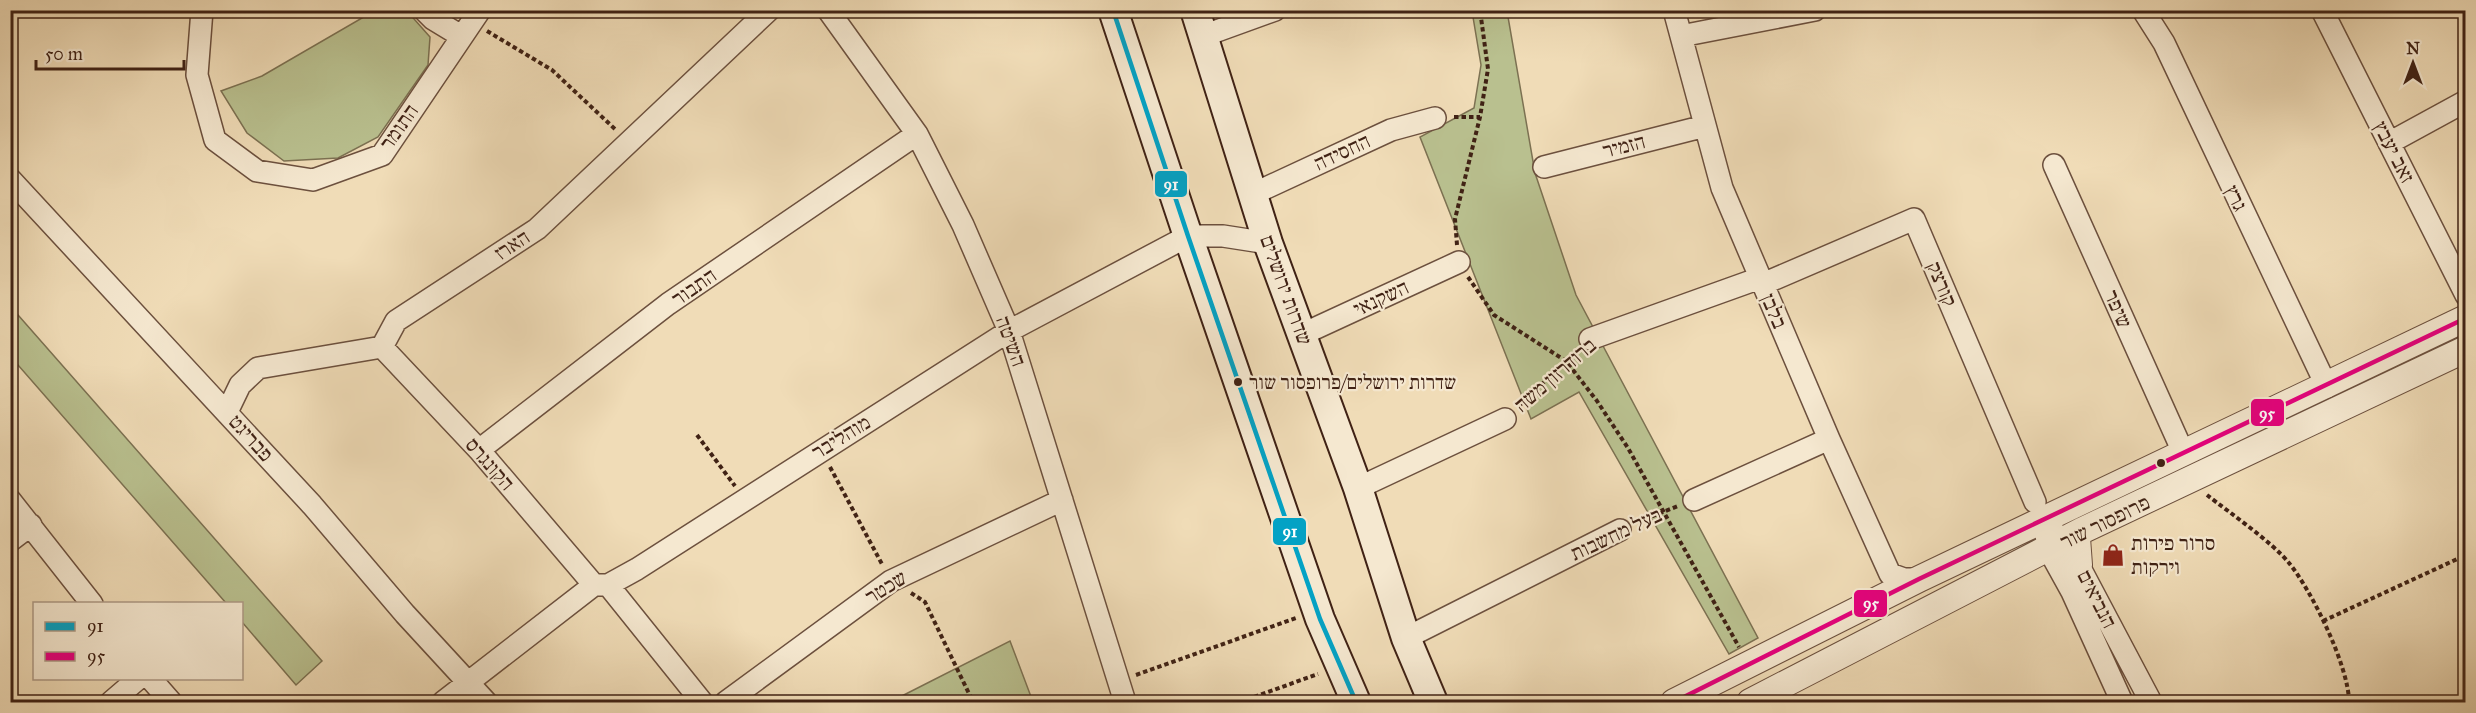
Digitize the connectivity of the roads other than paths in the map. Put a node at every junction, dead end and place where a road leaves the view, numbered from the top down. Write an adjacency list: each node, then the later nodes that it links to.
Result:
1 (202, 10): 11 (street, התומר)
2 (424, 10): 11 (street)
3 (769, 10): 32 (street, הארז)
4 (828, 10): 17 (street, השיטה)
5 (1113, 10): 23 (main road)
6 (1275, 10): 12 (street)
7 (1674, 10): 13 (street, בלבן)
8 (1815, 10): 13 (street)
9 (2143, 10): 34 (street, גרץ)
10 (2322, 10): 18 (street, זאב יעבץ)
11 (470, 23)
12 (1199, 23): 22 (main road, שדרות ירושלים)
13 (1681, 36): 16 (street, בלבן)
14 (2466, 102): 18 (street)
15 (1435, 118): 22 (street, החסידה)
16 (1705, 126): 20 (street, הזמיר); 26 (street, בלבן)
17 (917, 134): 29 (street, השיטה); 38 (street, התבור)
18 (2389, 143): 27 (street, זאב יעבץ)
19 (2054, 165): 39 (street, שיפר)
20 (1544, 167)
21 (10, 179): 35 (street, פבריגט)
22 (1253, 194): 24 (main road, שדרות ירושלים)
23 (1188, 236): 24 (street, מוהליבר); 29 (street, מוהליבר); 64 (main road)
24 (1268, 243): 30 (main road, שדרות ירושלים)
25 (1458, 262): 30 (street, השקנאי)
26 (1761, 281): 31 (street, ברודרזון משה); 37 (street, בלבן); 44 (street, קורצק)
27 (2466, 295)
28 (2466, 318): 34 (street, פרופסור שור)
29 (1009, 331): 42 (street, השיטה); 51 (street, מוהליבר)
30 (1302, 334): 40 (main road, שדרות ירושלים)
31 (1590, 339)
32 (382, 348): 35 (street); 38 (street, הקונגרס)
33 (2466, 350): 47 (street, פרופסור שור)
34 (2327, 387): 39 (street, פרופסור שור)
35 (227, 412): 56 (street, פבריגט)
36 (1505, 419): 40 (street, ברודרזון משה)
37 (1829, 439): 43 (street); 50 (street, בלבן)
38 (479, 450): 51 (street, הקונגרס)
39 (2182, 452): 44 (street, פרופסור שור)
40 (1358, 488): 53 (main road, שדרות ירושלים)
41 (10, 500): 45 (street)
42 (1062, 500): 62 (street, שכטר); 63 (street, השיטה)
43 (1694, 500)
44 (2039, 511): 47 (street, הנביאים); 50 (street, פרופסור שור)
45 (31, 525): 48 (street); 52 (street)
46 (1620, 530): 53 (street, בעל מחשבות)
47 (2065, 540): 49 (street); 67 (street, פרופסור שור); 68 (street, הנביאים)
48 (10, 541)
49 (2079, 565): 69 (street, הנביאים)
50 (1919, 579): 66 (street, פרופסור שור)
51 (601, 585): 56 (street, מוהליבר); 61 (street, הקונגרס)
52 (91, 602)
53 (1406, 638): 65 (main road, שדרות ירושלים)
54 (137, 680): 57 (street)
55 (152, 680): 58 (street)
56 (468, 681): 59 (street, מוהליבר); 60 (street, פבריגט)
57 (111, 702)
58 (171, 702)
59 (442, 702)
60 (486, 702)
61 (702, 702)
62 (726, 702)
63 (1125, 702)
64 (1356, 702)
65 (1433, 702)
66 (1674, 702)
67 (1750, 702)
68 (2122, 702)
69 (2151, 702)

